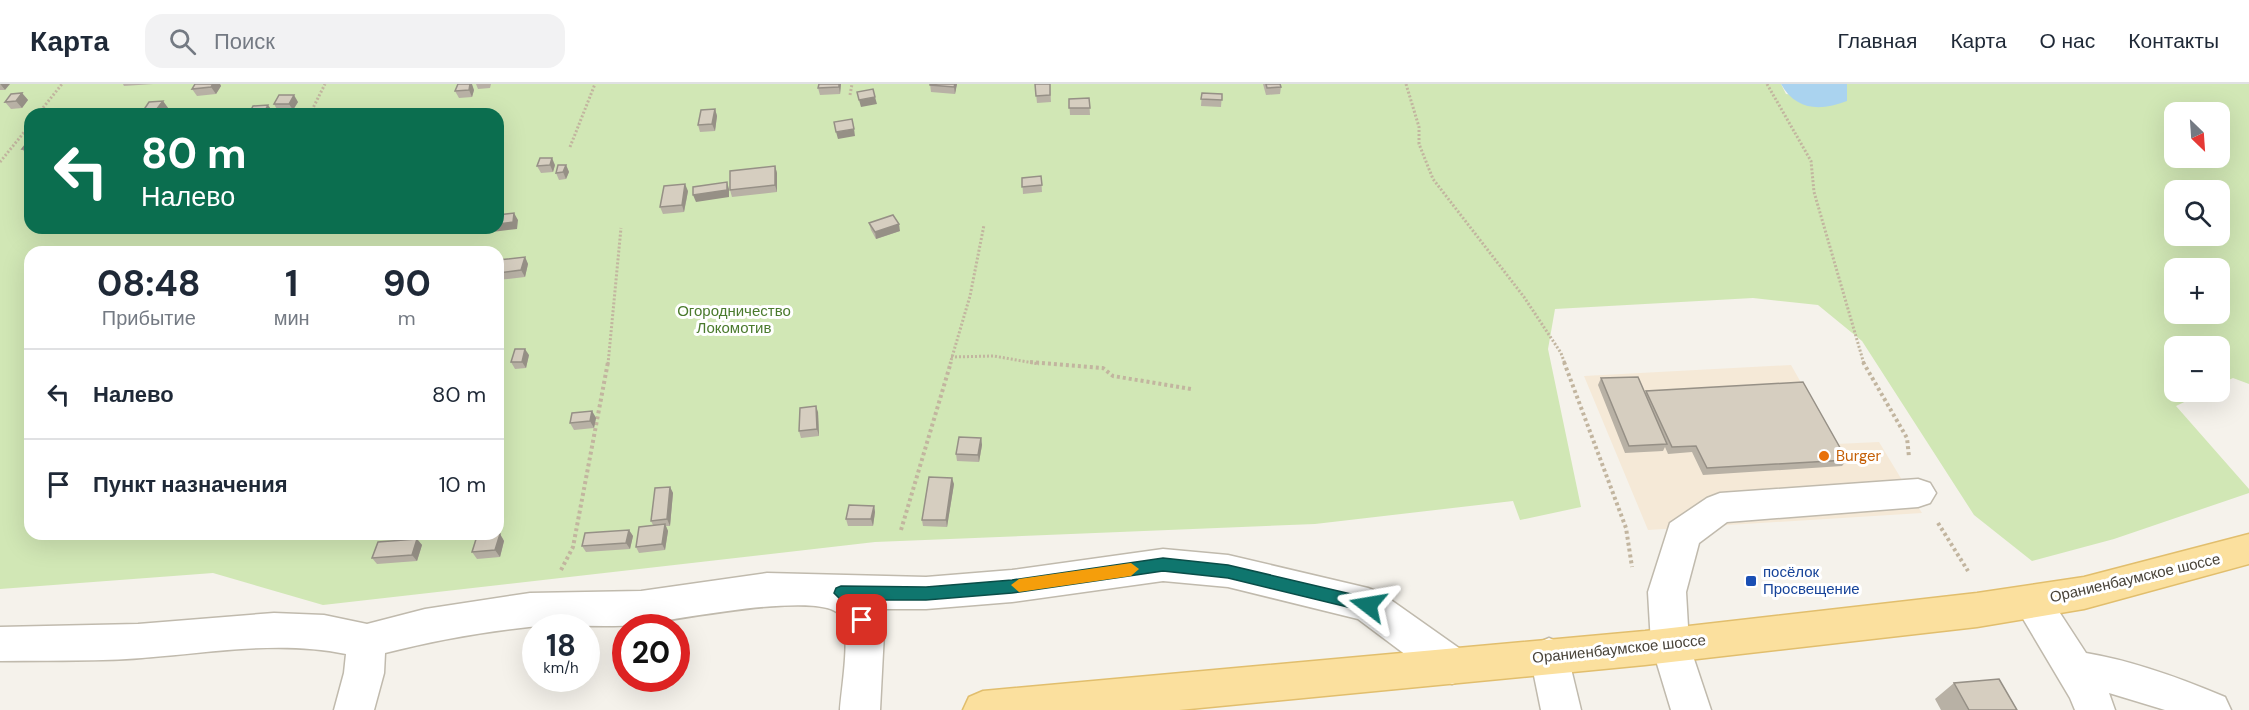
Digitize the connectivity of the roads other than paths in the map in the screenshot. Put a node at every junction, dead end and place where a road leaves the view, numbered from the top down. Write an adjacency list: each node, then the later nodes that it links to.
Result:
1 (1918, 493): 7 (street)
2 (2249, 549): 4 (main road, Ораниенбаумское шоссе)
3 (841, 593): 5 (street); 9 (street); 12 (street)
4 (2032, 602): 7 (main road, Ораниенбаумское шоссе); 10 (street)
5 (367, 641): 6 (street); 11 (street)
6 (0, 644)
7 (1670, 644): 8 (main road, Ораниенбаумское шоссе); 15 (street)
8 (1548, 656): 9 (main road, Ораниенбаумское шоссе); 14 (street)
9 (1452, 666): 13 (main road, Ораниенбаумское шоссе)
10 (2074, 669): 16 (street); 17 (street)
11 (354, 710)
12 (860, 710)
13 (983, 710)
14 (1561, 710)
15 (1691, 710)
16 (2095, 710)
17 (2211, 710)

